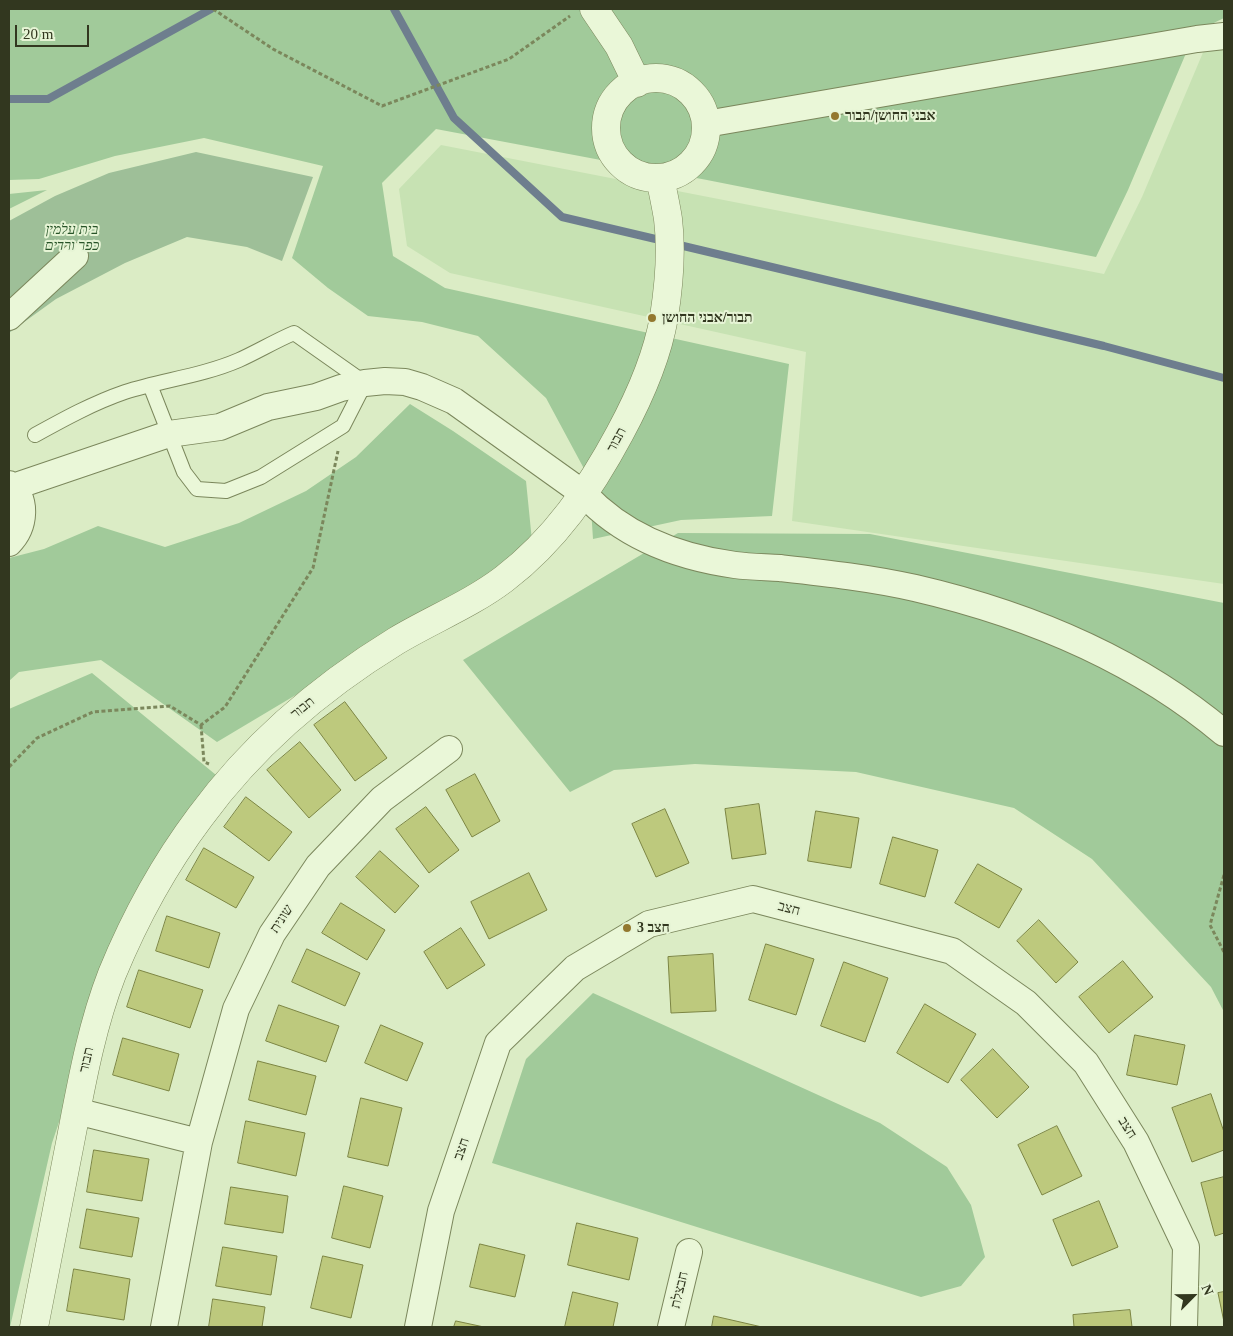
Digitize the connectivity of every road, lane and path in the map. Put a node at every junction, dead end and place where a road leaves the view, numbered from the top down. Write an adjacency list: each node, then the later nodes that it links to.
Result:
1 (213, 9): 2 (path)
2 (583, 12): 4 (street)
3 (1224, 36): 5 (street)
4 (637, 82): 5 (street); 6 (street)
5 (706, 124): 6 (street)
6 (660, 178): 15 (street, תבור)
7 (75, 256): 8 (street)
8 (9, 317)
9 (364, 383): 10 (lane); 11 (lane); 12 (street); 15 (street)
10 (150, 386): 12 (lane); 13 (lane)
11 (343, 426): 12 (lane); 17 (path)
12 (169, 434): 14 (street)
13 (35, 435)
14 (11, 486): 16 (street)
15 (584, 494): 18 (street); 21 (street, תבור)
16 (9, 543)
17 (201, 725): 20 (path); 21 (path)
18 (1224, 733)
19 (450, 749): 25 (street, שונית)
20 (9, 767)
21 (232, 778): 24 (street, תבור)
22 (1224, 875): 23 (path)
23 (1224, 952)
24 (76, 1111): 25 (street); 27 (street, תבור)
25 (199, 1142): 28 (street, שונית)
26 (688, 1252): 30 (street, חבצלת)
27 (34, 1327)
28 (164, 1327)
29 (418, 1327): 31 (street, חצב)
30 (671, 1327)
31 (1184, 1327)

